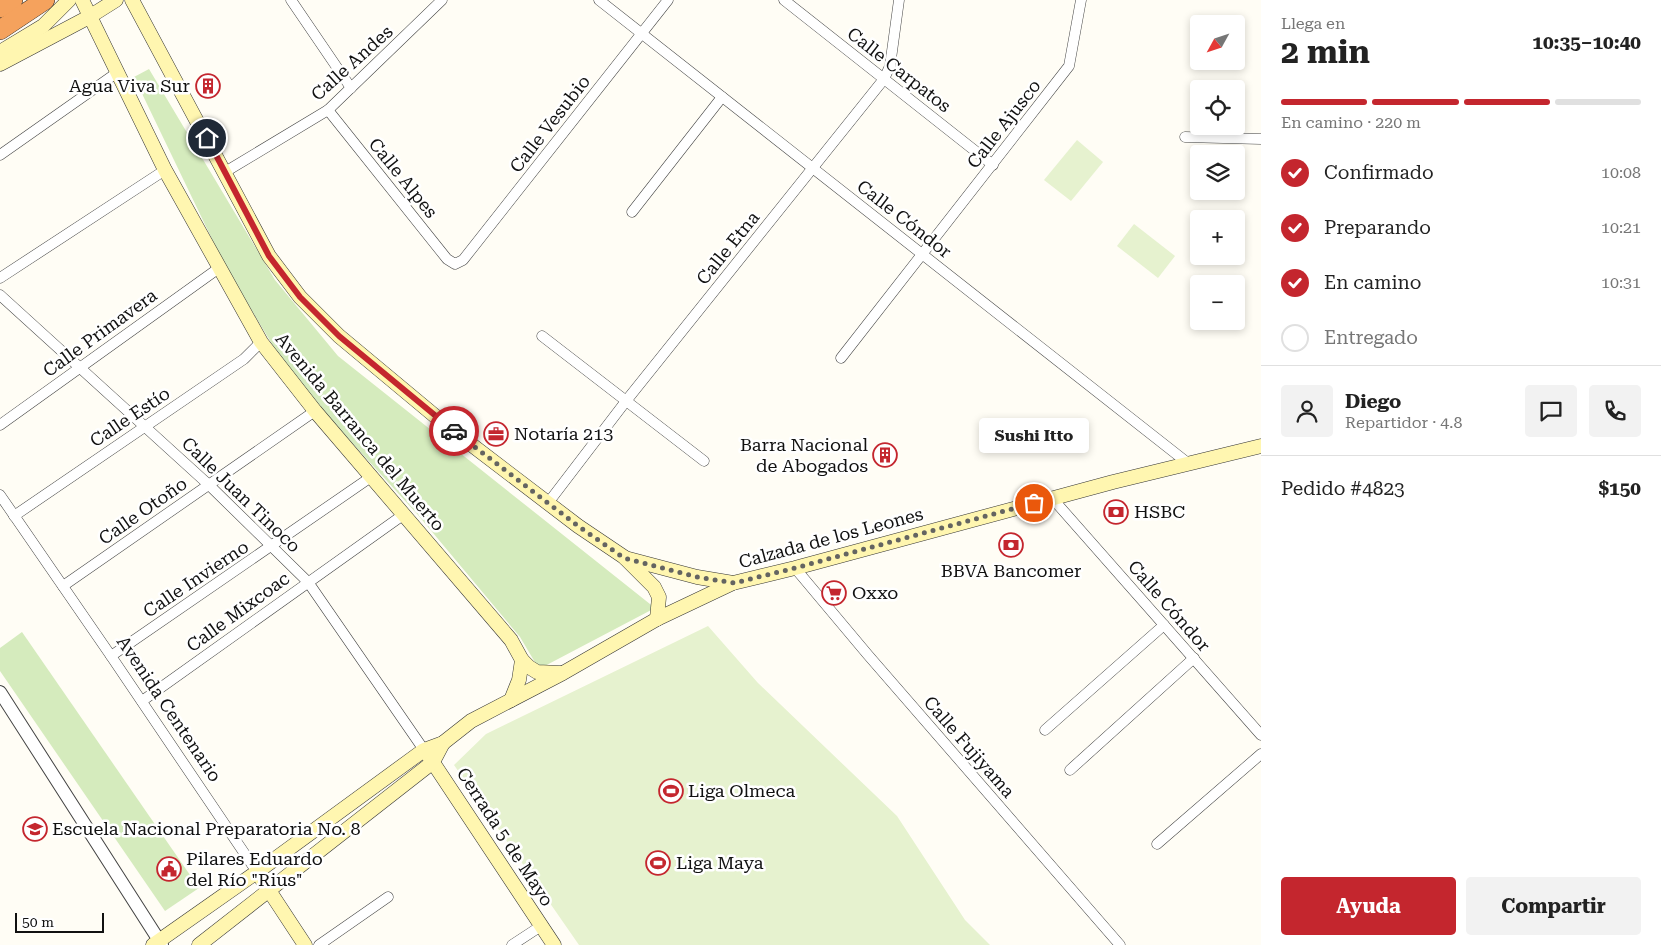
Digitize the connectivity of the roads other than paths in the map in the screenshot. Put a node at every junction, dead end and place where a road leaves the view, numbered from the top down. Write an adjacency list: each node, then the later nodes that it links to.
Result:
1 (13, 0): 14 (highway)
2 (70, 0): 13 (main road)
3 (82, 0): 15 (main road, Avenida Barranca del Muerto)
4 (116, 0): 15 (main road)
5 (132, 0): 31 (main road)
6 (291, 0): 22 (street)
7 (442, 0): 22 (street, Calle Andes)
8 (599, 0): 17 (street, Calle Cóndor)
9 (668, 0): 17 (street, Calle Vesubio)
10 (784, 0): 21 (street, Calle Carpatos)
11 (899, 0): 21 (street, Calle Etna)
12 (1081, 0): 28 (street, Calle Ajusco)
13 (52, 4): 16 (highway); 18 (main road)
14 (0, 8)
15 (89, 17): 19 (main road); 20 (main road, Avenida Barranca del Muerto)
16 (0, 30)
17 (641, 34): 23 (street, Calle Cóndor); 34 (street, Calle Vesubio)
18 (0, 52)
19 (0, 64)
20 (118, 72): 27 (street); 30 (main road, Avenida Barranca del Muerto)
21 (884, 79): 28 (street, Calle Carpatos); 29 (street, Calle Etna)
22 (351, 88): 24 (street, Calle Andes)
23 (722, 97): 29 (street, Calle Cóndor); 32 (street)
24 (328, 110): 31 (street, Calle Andes); 34 (street, Calle Alpes)
25 (1185, 137): 26 (street)
26 (1261, 139)
27 (0, 155)
28 (993, 165): 33 (street, Calle Ajusco)
29 (812, 168): 33 (street, Calle Cóndor); 42 (street, Calle Etna)
30 (165, 170): 35 (main road, Avenida Barranca del Muerto); 36 (street)
31 (225, 172): 53 (main road)
32 (632, 212)
33 (922, 254): 40 (street, Calle Ajusco); 48 (street, Calle Cóndor)
34 (455, 264)
35 (219, 268): 39 (main road, Avenida Barranca del Muerto); 41 (street, Calle Primavera)
36 (0, 278)
37 (0, 295): 41 (street, Calle Juan Tinoco)
38 (542, 336): 42 (street)
39 (261, 342): 43 (main road, Avenida Barranca del Muerto); 45 (street, Calle Estío)
40 (841, 358)
41 (80, 366): 44 (street, Calle Primavera); 45 (street, Calle Juan Tinoco)
42 (626, 402): 47 (street); 53 (street, Calle Etna)
43 (315, 411): 49 (main road, Avenida Barranca del Muerto); 50 (street, Calle Otoño)
44 (0, 425)
45 (145, 426): 50 (street, Calle Juan Tinoco); 55 (street, Calle Estío)
46 (1261, 446): 48 (main road, Calzada de los Leones)
47 (704, 461)
48 (1189, 464): 52 (main road, Calzada de los Leones)
49 (371, 477): 54 (main road, Avenida Barranca del Muerto); 56 (street, Calle Invierno)
50 (209, 485): 56 (street, Calle Juan Tinoco); 61 (street, Calle Otoño)
51 (0, 495): 55 (street, Avenida Centenario)
52 (1052, 498): 58 (main road, Calzada de los Leones); 63 (street, Calle Cóndor)
53 (548, 503): 57 (main road)
54 (403, 514): 59 (street, Calle Mixcoac); 66 (main road, Avenida Barranca del Muerto)
55 (14, 516): 61 (street, Avenida Centenario)
56 (272, 546): 59 (street, Calle Juan Tinoco); 64 (street, Calle Invierno)
57 (624, 558): 60 (main road); 62 (main road)
58 (795, 568): 60 (main road, Calzada de los Leones); 89 (street, Calle Fujiyama)
59 (308, 582): 70 (street, Calle Mixcoac); 74 (street, Calle Juan Tinoco)
60 (734, 583): 62 (main road, Calzada de los Leones)
61 (63, 586): 64 (street, Avenida Centenario)
62 (657, 619): 67 (main road, Calzada de los Leones)
63 (1164, 625): 65 (street, Calle Cóndor); 71 (street)
64 (111, 656): 70 (street, Avenida Centenario)
65 (1194, 658): 72 (street, Calle Cóndor); 77 (street)
66 (522, 660): 67 (main road, Avenida Barranca del Muerto); 69 (main road)
67 (562, 673): 69 (main road, Calzada de los Leones)
68 (0, 692): 83 (street)
69 (511, 700): 73 (main road, Calzada de los Leones)
70 (142, 701): 79 (street, Avenida Centenario)
71 (1045, 730)
72 (1261, 735)
73 (443, 743): 74 (main road); 76 (main road)
74 (424, 750): 76 (main road, Cerrada 5 de Mayo); 79 (main road)
75 (1261, 754): 78 (street)
76 (433, 762): 80 (main road); 82 (main road, Cerrada 5 de Mayo)
77 (1070, 770)
78 (1157, 844)
79 (257, 872): 80 (main road, Avenida Centenario); 83 (main road)
80 (268, 890): 84 (main road); 85 (main road, Avenida Centenario)
81 (388, 897): 86 (street)
82 (541, 926): 87 (street); 88 (main road, Cerrada 5 de Mayo)
83 (158, 944)
84 (199, 945)
85 (305, 945)
86 (319, 945)
87 (512, 945)
88 (554, 945)
89 (1120, 945)

